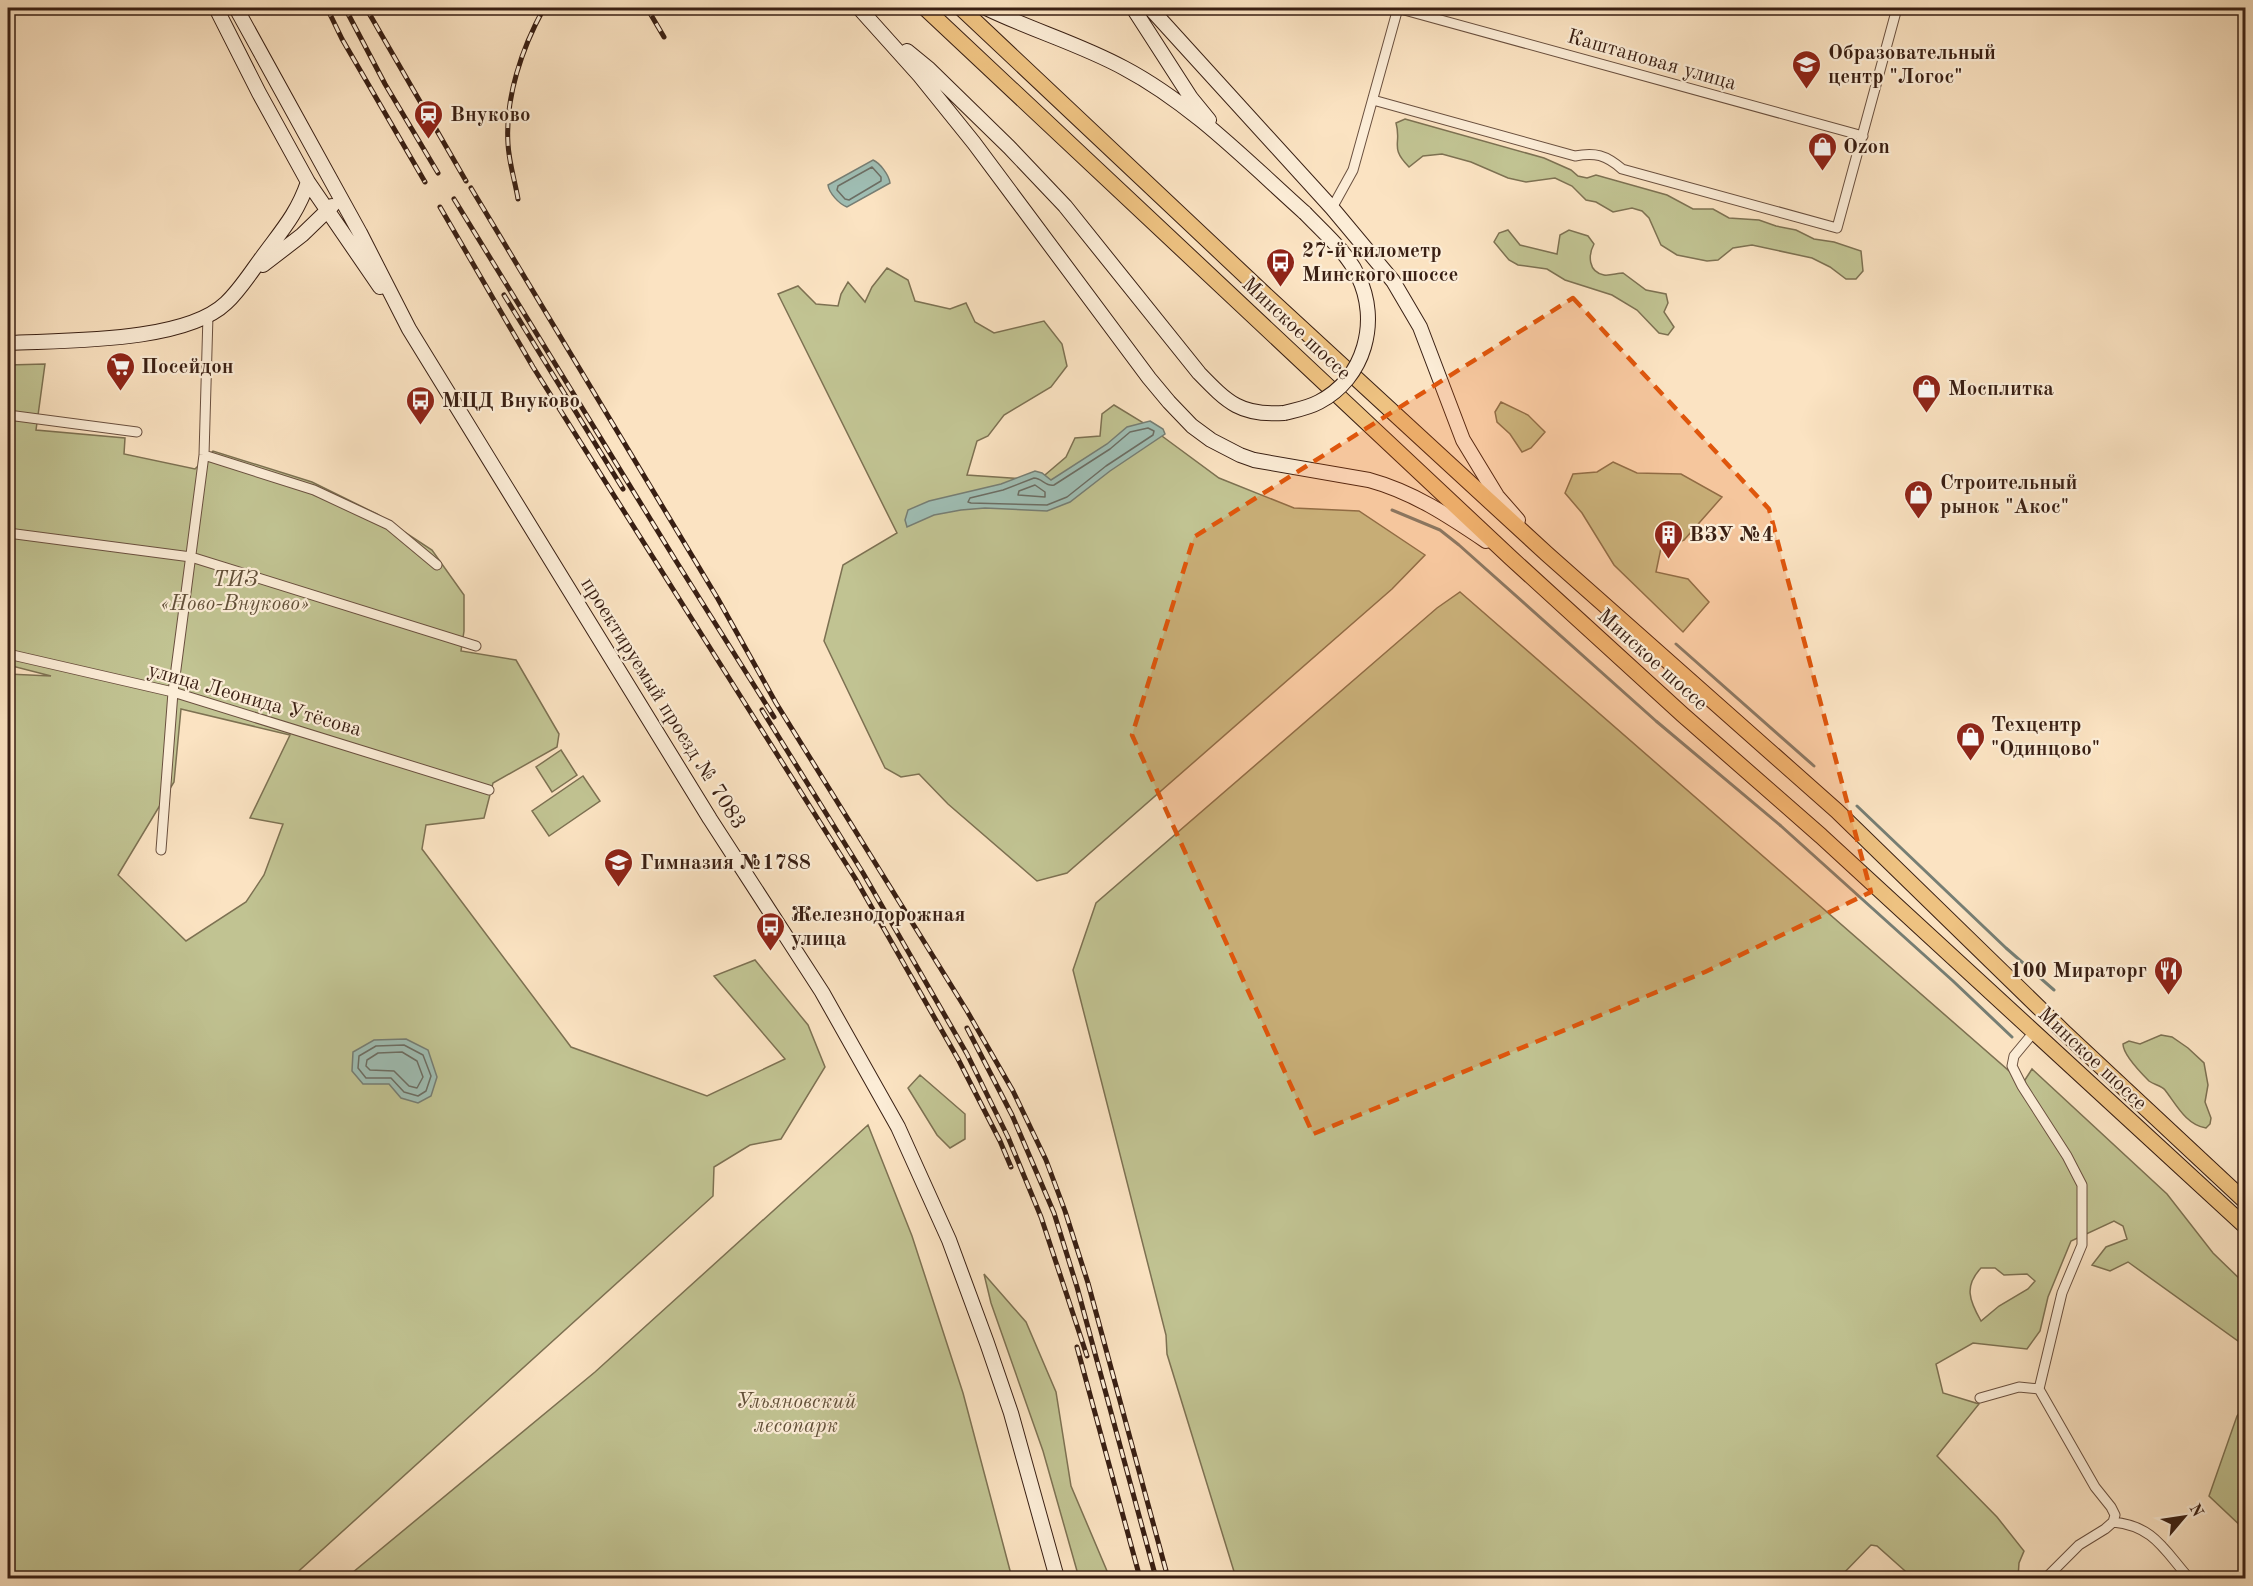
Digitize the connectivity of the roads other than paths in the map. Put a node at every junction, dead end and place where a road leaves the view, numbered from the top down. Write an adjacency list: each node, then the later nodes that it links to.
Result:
1 (216, 8): 15 (main road, проектируемый проезд № 7083)
2 (236, 8): 16 (main road, проектируемый проезд № 7083)
3 (859, 8): 11 (main road)
4 (925, 8): 31 (highway, Минское шоссе)
5 (961, 8): 29 (highway, Минское шоссе)
6 (986, 8): 14 (main road)
7 (1133, 8): 14 (main road)
8 (1150, 8): 19 (main road)
9 (1398, 8): 12 (street); 13 (street, Каштановая улица)
10 (1897, 8): 13 (street)
11 (873, 22): 14 (main road, bridge); 31 (main road)
12 (1373, 100): 13 (street); 19 (street)
13 (1863, 136)
14 (1225, 141)
15 (308, 183): 17 (main road, проектируемый проезд № 7083); 18 (main road)
16 (340, 197): 17 (main road); 20 (main road); 23 (main road, проектируемый проезд № 7083)
17 (320, 199): 18 (main road); 20 (main road, проектируемый проезд № 7083)
18 (300, 206): 21 (main road)
19 (1332, 208): 29 (main road)
20 (328, 211): 21 (main road); 23 (main road, проектируемый проезд № 7083)
21 (249, 275): 22 (main road)
22 (208, 315): 24 (main road); 27 (street)
23 (405, 322): 44 (main road, проектируемый проезд № 7083)
24 (8, 344)
25 (8, 415): 26 (street)
26 (137, 432)
27 (204, 455): 30 (street); 32 (street)
28 (8, 533): 30 (street)
29 (1547, 554): 39 (highway, Минское шоссе)
30 (191, 557): 33 (street); 35 (street)
31 (1511, 558): 38 (highway, Минское шоссе)
32 (437, 565)
33 (476, 646)
34 (8, 654): 35 (street, улица Леонида Утёсова)
35 (173, 692): 36 (street, улица Леонида Утёсова); 37 (street)
36 (489, 790)
37 (161, 850)
38 (2034, 1032): 40 (highway, Минское шоссе); 41 (street)
39 (2245, 1202)
40 (2246, 1227)
41 (2039, 1389): 42 (street); 43 (street)
42 (1980, 1398)
43 (2113, 1522): 45 (street); 46 (street)
44 (1057, 1578)
45 (2046, 1578)
46 (2189, 1578)

